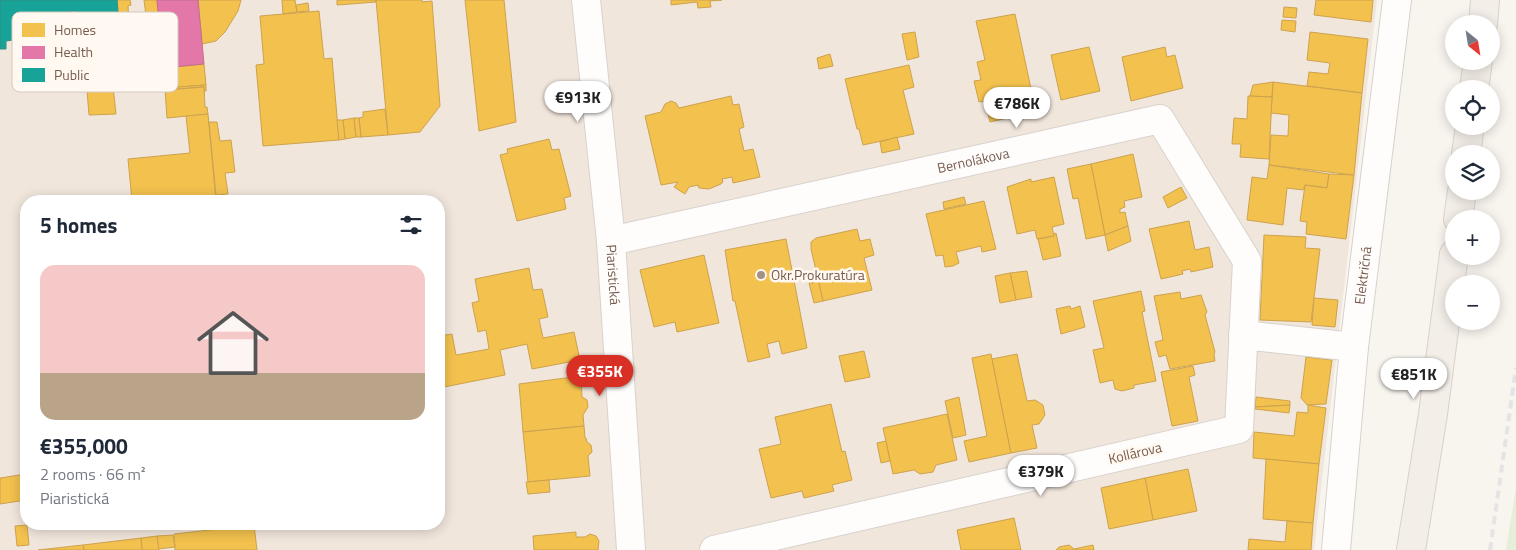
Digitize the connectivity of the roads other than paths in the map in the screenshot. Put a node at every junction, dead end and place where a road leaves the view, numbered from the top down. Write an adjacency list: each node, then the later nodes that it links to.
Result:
1 (586, 0): 5 (street, Piaristická)
2 (1397, 0): 8 (street, Električná)
3 (1486, 0): 4 (main road)
4 (1484, 15)
5 (611, 241): 7 (street, Bernolákova); 9 (street, Piaristická)
6 (1453, 265): 12 (main road)
7 (1243, 335): 8 (street); 10 (street, Kollárova)
8 (1354, 347): 11 (street, Električná)
9 (631, 550)
10 (714, 550)
11 (1336, 550)
12 (1411, 550)

